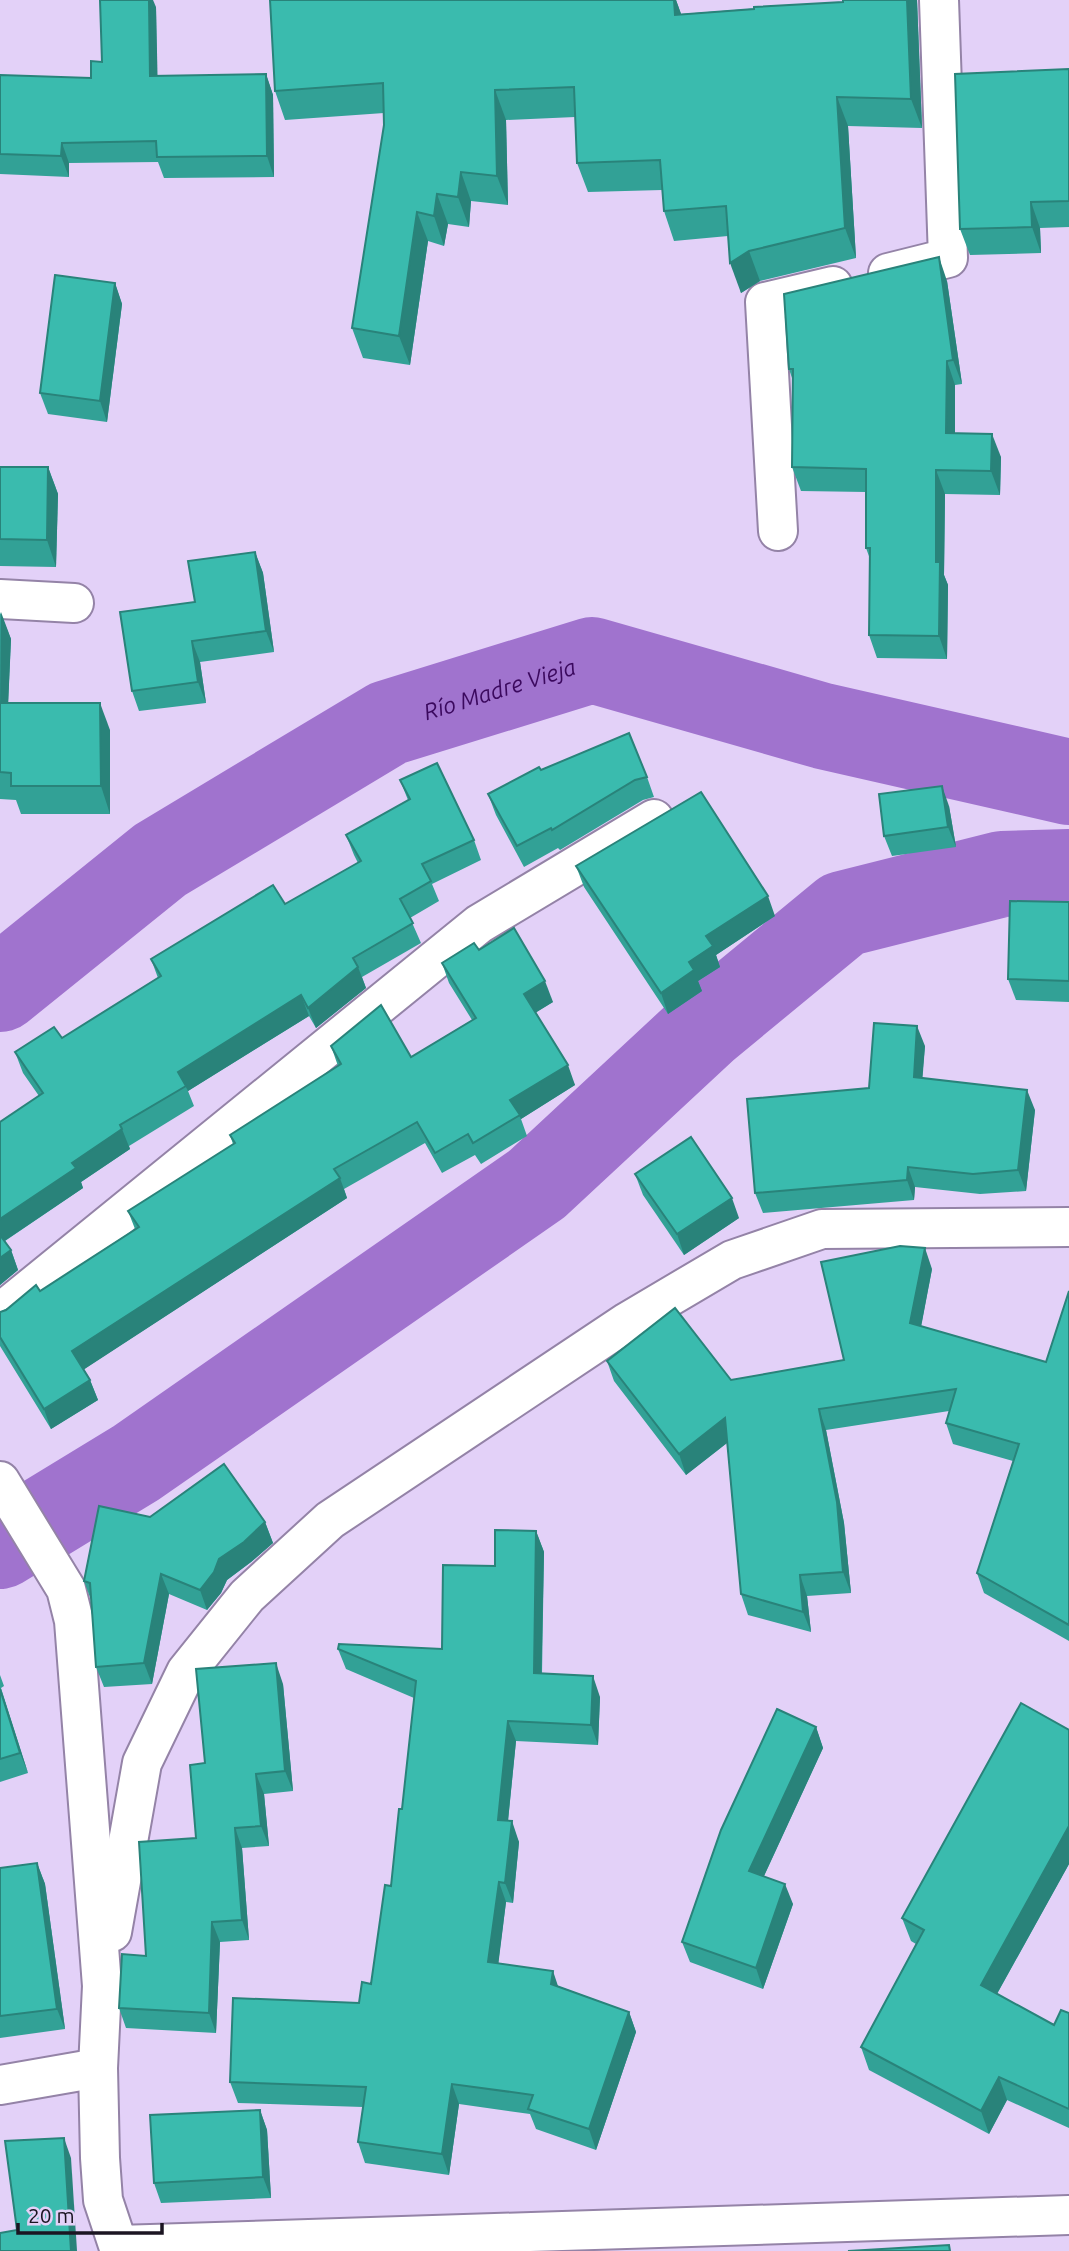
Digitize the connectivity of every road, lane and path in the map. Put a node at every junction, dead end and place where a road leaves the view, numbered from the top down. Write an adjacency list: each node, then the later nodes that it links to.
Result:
1 (939, 0): 2 (street)
2 (778, 531)
3 (0, 599): 4 (street)
4 (74, 603)
5 (654, 818): 7 (street)
6 (1069, 1227): 9 (street)
7 (0, 1313)
8 (6, 1491): 9 (street)
9 (102, 1986): 10 (street)
10 (97, 2068): 11 (street); 12 (street)
11 (0, 2085)
12 (1069, 2215)

